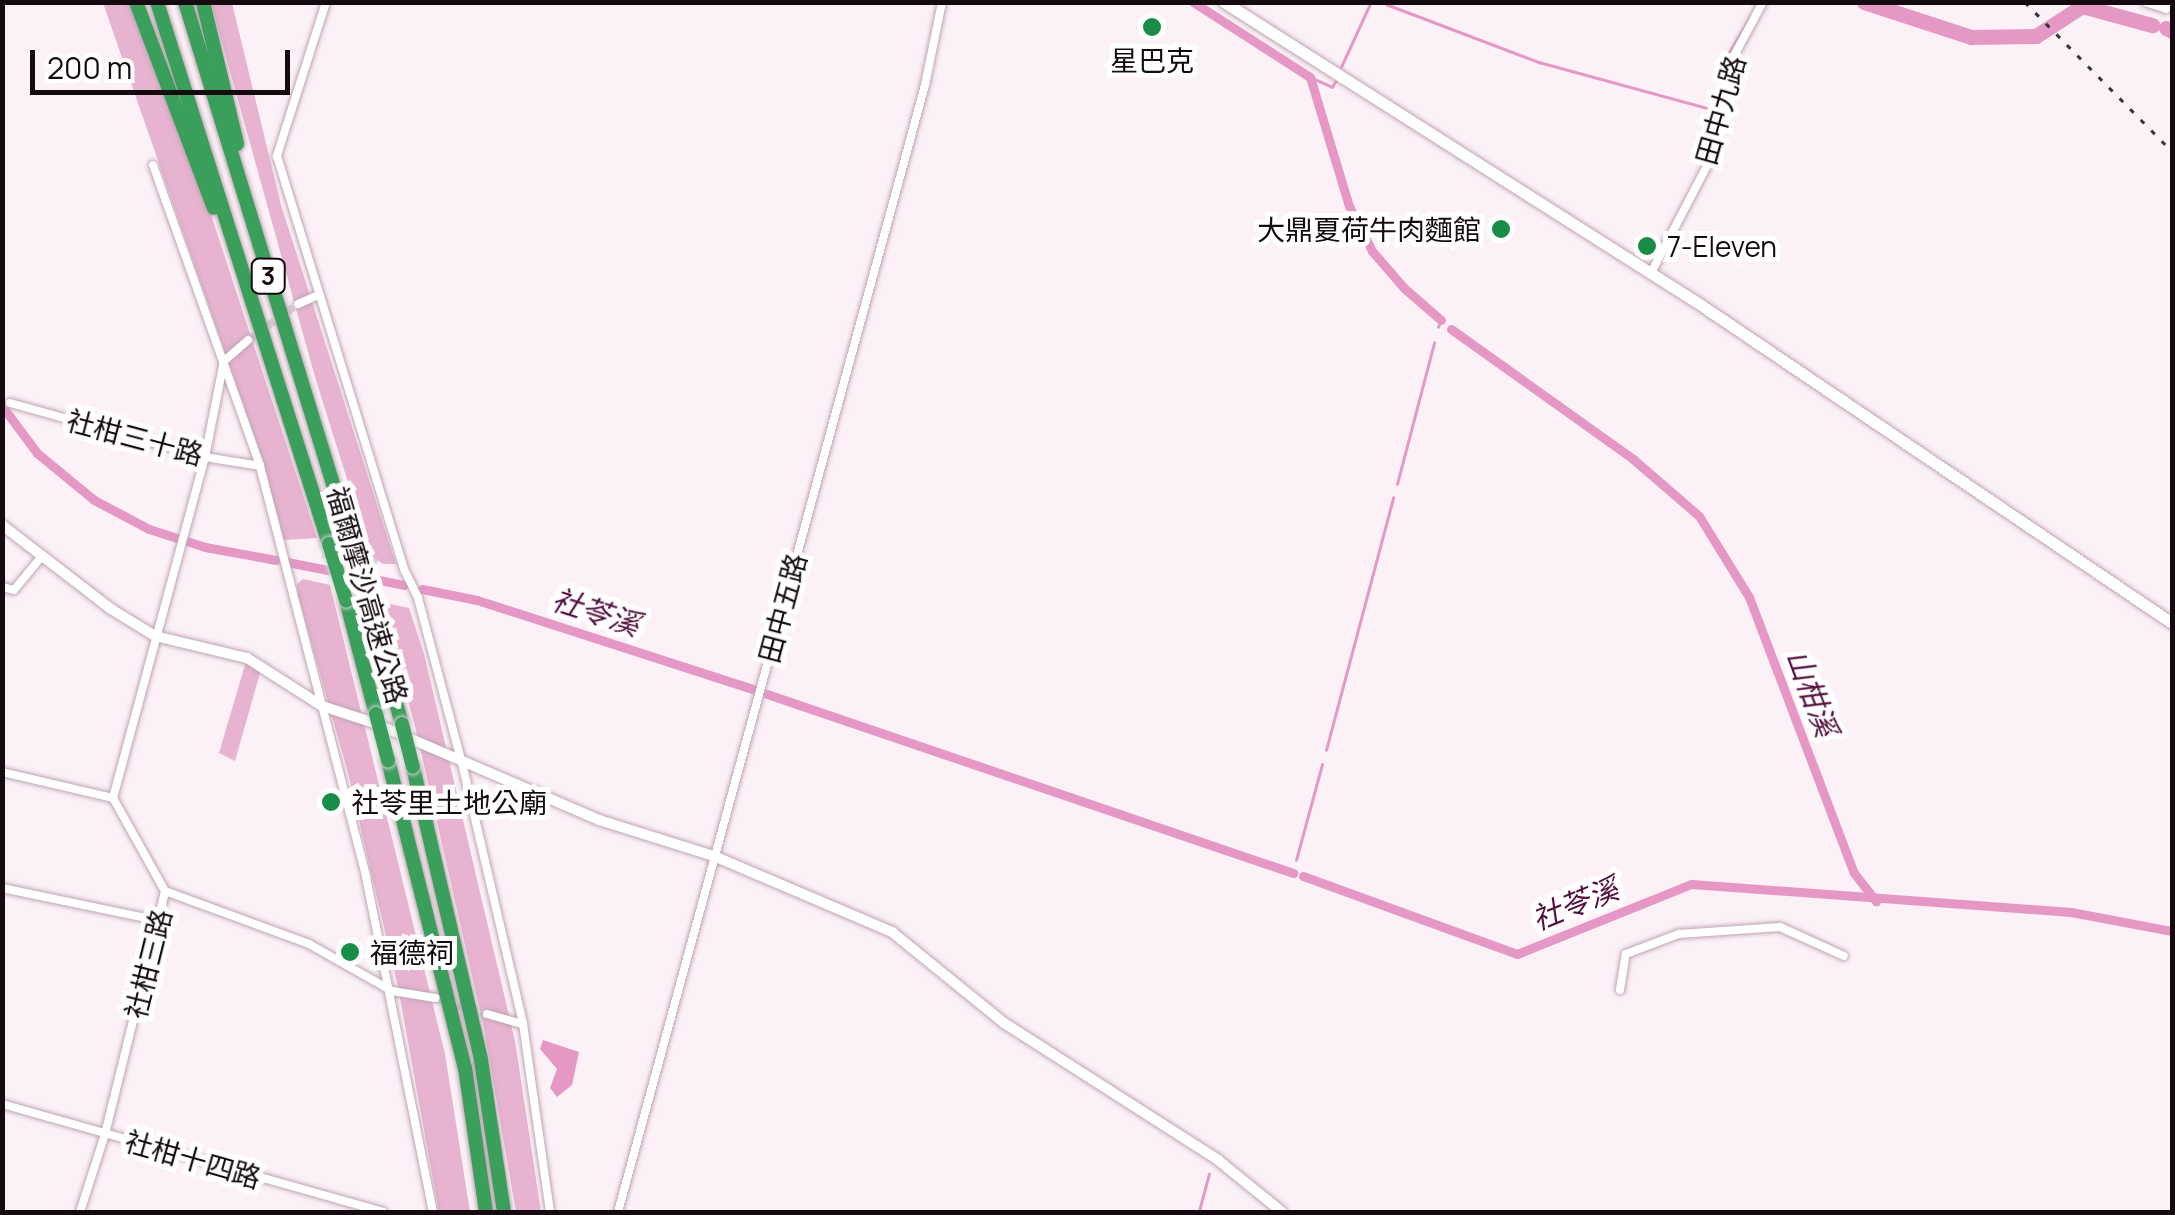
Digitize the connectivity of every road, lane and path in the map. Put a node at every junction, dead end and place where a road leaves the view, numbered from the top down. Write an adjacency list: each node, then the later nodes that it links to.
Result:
1 (136, 2): 18 (highway)
2 (156, 2): 18 (highway, 福爾摩沙高速公路 / 3)
3 (185, 2): 14 (highway, 福爾摩沙高速公路 / 3)
4 (202, 2): 14 (highway)
5 (326, 2): 13 (street)
6 (942, 2): 31 (street, 田中五路)
7 (1224, 2): 12 (main road)
8 (1764, 2): 12 (street, 田中九路)
9 (2144, 2): 10 (street)
10 (2169, 2)
11 (153, 166): 17 (street)
12 (1651, 272): 25 (main road)
13 (318, 296): 15 (street); 28 (street)
14 (276, 300): 47 (highway, 福爾摩沙高速公路 / 3, bridge)
15 (298, 304)
16 (248, 340): 17 (street)
17 (224, 361): 20 (street); 21 (street)
18 (278, 378): 46 (highway, 福爾摩沙高速公路 / 3, bridge)
19 (10, 403): 20 (street, 社柑三十路)
20 (204, 456): 21 (street, 社柑三十路); 26 (street)
21 (260, 466): 27 (street)
22 (2, 525): 23 (street)
23 (42, 556): 24 (street); 26 (street)
24 (2, 588)
25 (2172, 623)
26 (155, 636): 27 (street); 30 (street)
27 (322, 706): 28 (street); 36 (street)
28 (462, 763): 31 (street); 40 (street)
29 (2, 772): 30 (street)
30 (113, 798): 33 (street, 社柑三路)
31 (714, 856): 49 (street, 田中五路); 50 (street)
32 (2, 888): 34 (street)
33 (165, 891): 34 (street, 社柑三路); 36 (street)
34 (160, 920): 42 (street, 社柑三路)
35 (1844, 956): 37 (street)
36 (392, 990): 38 (street); 45 (street)
37 (1620, 990)
38 (436, 998)
39 (488, 1014): 40 (street)
40 (523, 1024): 48 (street)
41 (2, 1104): 42 (street, 社柑十四路)
42 (105, 1134): 43 (street, 社柑三路); 44 (street, 社柑十四路)
43 (80, 1212)
44 (383, 1212)
45 (433, 1212)
46 (486, 1212)
47 (504, 1212)
48 (550, 1212)
49 (618, 1212)
50 (1282, 1212)

